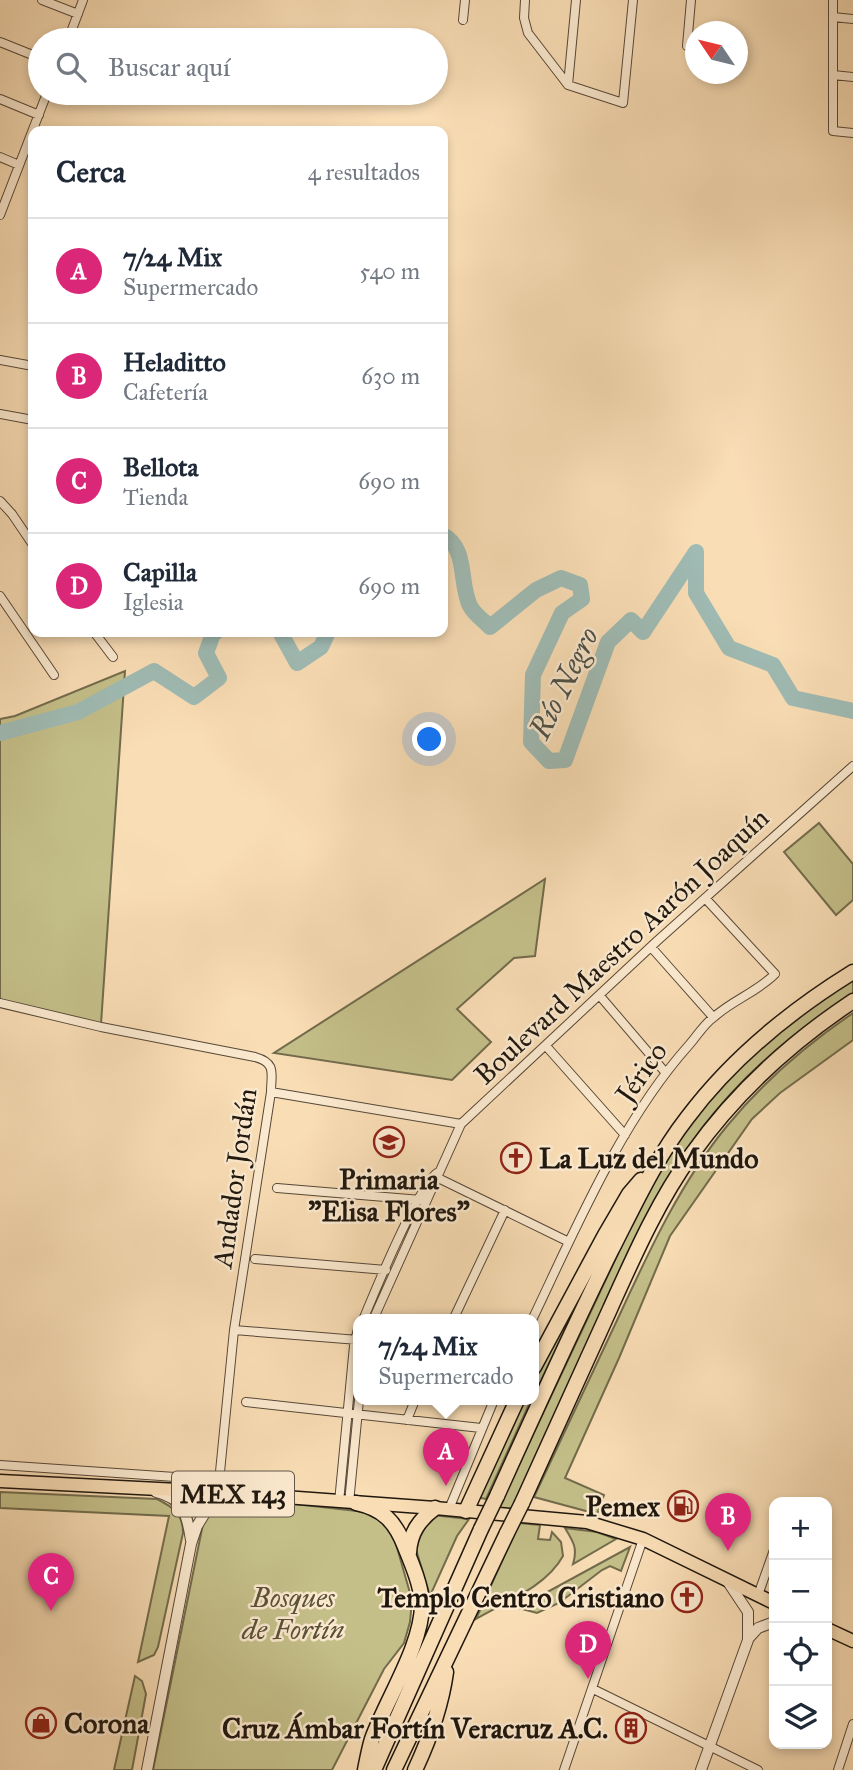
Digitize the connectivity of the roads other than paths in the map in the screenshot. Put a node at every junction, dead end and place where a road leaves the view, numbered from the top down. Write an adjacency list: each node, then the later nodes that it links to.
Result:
1 (44, 0): 9 (street)
2 (83, 0): 9 (street)
3 (465, 0): 12 (street)
4 (525, 0): 19 (street)
5 (576, 0): 19 (street)
6 (633, 0): 19 (street)
7 (691, 0): 13 (street)
8 (833, 0): 10 (street)
9 (78, 14): 14 (street)
10 (833, 17): 11 (street); 17 (street)
11 (853, 19)
12 (463, 20)
13 (689, 21)
14 (73, 28)
15 (0, 42): 16 (street)
16 (28, 53)
17 (833, 75): 18 (street); 24 (street)
18 (853, 77)
19 (568, 85)
20 (0, 99): 22 (street)
21 (43, 105): 22 (street)
22 (39, 115): 23 (street)
23 (35, 126)
24 (853, 133)
25 (28, 142): 27 (street)
26 (0, 157): 27 (street)
27 (19, 164): 28 (street)
28 (0, 215)
29 (0, 360): 30 (street)
30 (28, 365)
31 (0, 414): 32 (street)
32 (28, 419)
33 (0, 501): 34 (street)
34 (28, 537)
35 (0, 596): 36 (street)
36 (28, 637)
37 (28, 637): 40 (street)
38 (100, 637): 39 (street)
39 (113, 657)
40 (54, 675)
41 (853, 766): 42 (street, Boulevard Maestro Aarón Joaquín)
42 (705, 898): 43 (street, Boulevard Maestro Aarón Joaquín); 48 (street, Jérico)
43 (652, 947): 45 (street, Boulevard Maestro Aarón Joaquín); 48 (street)
44 (853, 972): 54 (highway)
45 (600, 996): 49 (street, Boulevard Maestro Aarón Joaquín); 50 (street)
46 (853, 1001): 97 (highway, bridge)
47 (0, 1003): 51 (street, Andador Jordán)
48 (713, 1017): 50 (street, Jérico)
49 (546, 1046): 52 (street, Boulevard Maestro Aarón Joaquín); 53 (street)
50 (665, 1072): 53 (street, Jérico)
51 (271, 1092): 52 (street); 67 (street, Andador Jordán)
52 (461, 1124): 55 (street, Boulevard Maestro Aarón Joaquín)
53 (625, 1135): 59 (street, Jérico)
54 (663, 1152): 69 (highway); 103 (highway, bridge)
55 (436, 1176): 57 (street, Boulevard Maestro Aarón Joaquín); 58 (street)
56 (277, 1188): 57 (street)
57 (423, 1201): 61 (street, Boulevard Maestro Aarón Joaquín); 62 (street, Boulevard Maestro Aarón Joaquín)
58 (505, 1210): 59 (street); 65 (street)
59 (569, 1242): 66 (street, Jérico)
60 (255, 1259): 61 (street)
61 (385, 1269): 62 (street); 63 (street, Boulevard Maestro Aarón Joaquín)
62 (396, 1270): 64 (street, Boulevard Maestro Aarón Joaquín)
63 (366, 1314)
64 (376, 1314)
65 (456, 1314)
66 (535, 1314)
67 (234, 1330): 68 (street); 81 (street, Andador Jordán)
68 (353, 1340)
69 (539, 1358)
70 (246, 1402): 76 (street)
71 (353, 1405): 76 (street)
72 (357, 1405): 76 (street)
73 (413, 1405): 77 (street)
74 (492, 1405): 78 (street)
75 (515, 1405): 85 (highway)
76 (353, 1413): 77 (street); 83 (street)
77 (407, 1420): 78 (street)
78 (481, 1427): 84 (street)
79 (0, 1465): 81 (street)
80 (0, 1481): 82 (main road, MEX 143)
81 (219, 1486): 82 (main road, MEX 143); 83 (main road, MEX 143); 87 (street)
82 (140, 1487): 87 (street)
83 (348, 1503): 84 (main road, MEX 143); 88 (highway)
84 (442, 1508): 85 (main road, MEX 143); 88 (highway)
85 (466, 1511): 86 (main road, MEX 143)
86 (643, 1539): 90 (main road, MEX 143); 98 (street)
87 (191, 1544): 101 (street)
88 (409, 1557): 102 (highway)
89 (770, 1560): 91 (street)
90 (726, 1580): 91 (main road, MEX 143); 95 (street)
91 (758, 1595): 92 (main road, MEX 143)
92 (769, 1600)
93 (771, 1623): 95 (street)
94 (832, 1632): 96 (main road)
95 (748, 1640): 100 (street)
96 (853, 1642)
97 (449, 1657): 104 (highway); 105 (highway)
98 (593, 1689): 100 (street); 106 (street)
99 (853, 1724): 109 (street)
100 (709, 1746): 107 (street); 108 (street)
101 (147, 1770)
102 (365, 1770)
103 (374, 1770)
104 (394, 1770)
105 (415, 1770)
106 (564, 1770)
107 (701, 1770)
108 (758, 1770)
109 (838, 1770)

